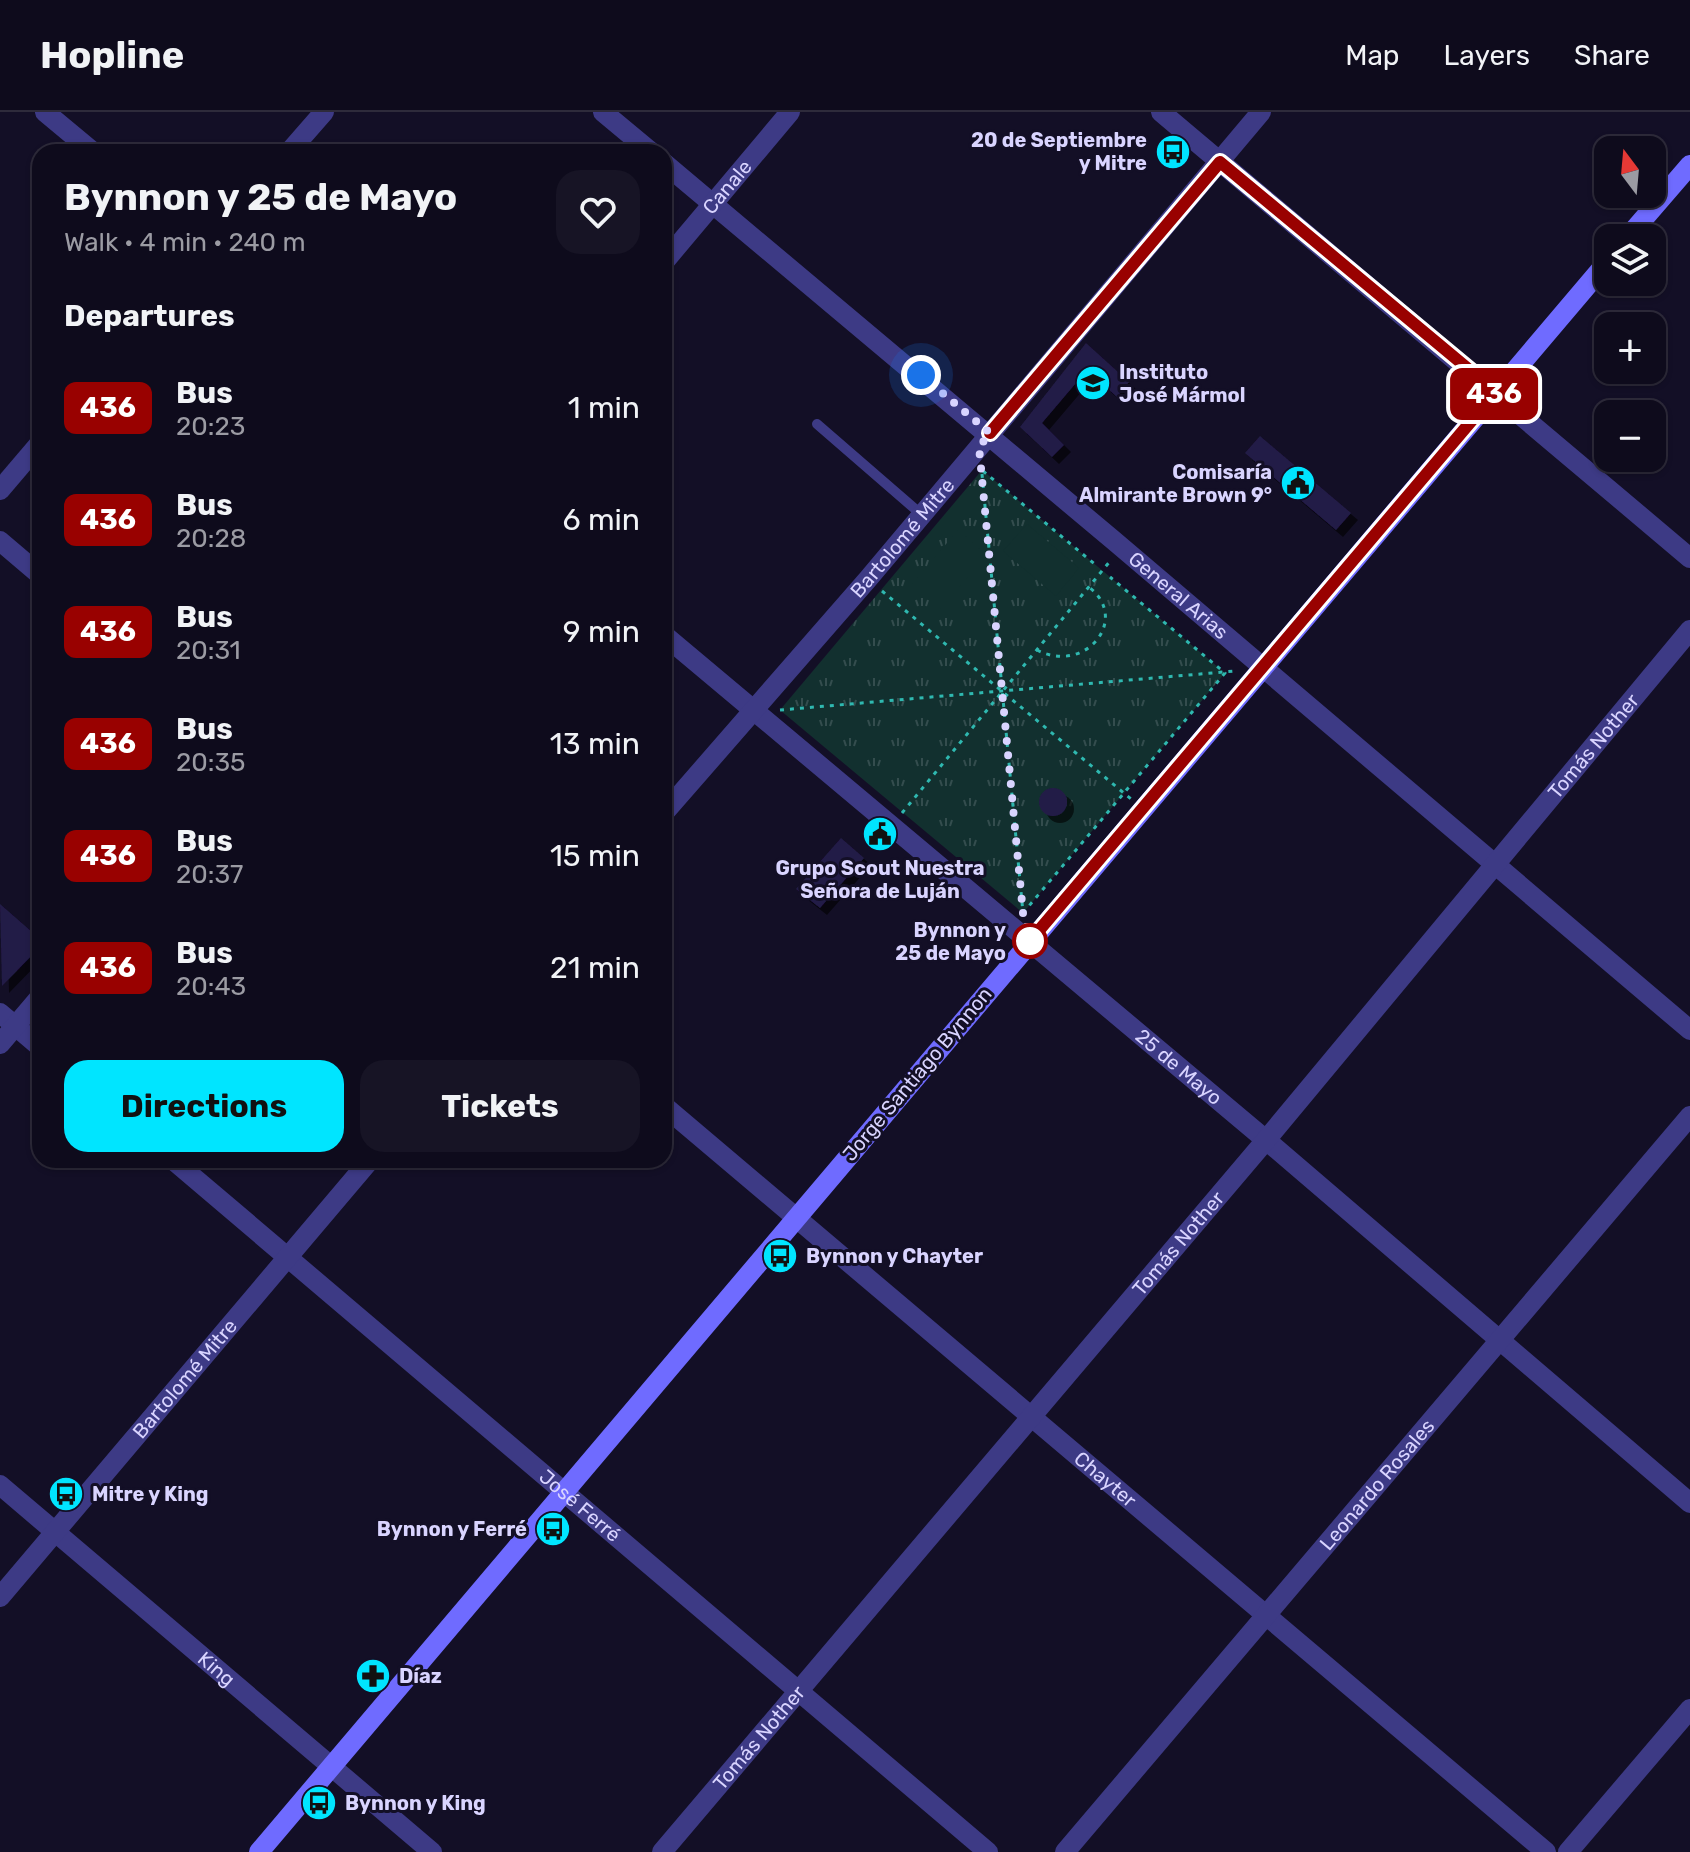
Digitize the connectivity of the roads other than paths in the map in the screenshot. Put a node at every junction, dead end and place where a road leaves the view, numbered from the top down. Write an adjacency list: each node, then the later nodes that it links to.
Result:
1 (45, 112): 7 (street)
2 (324, 112): 8 (street)
3 (603, 112): 9 (street)
4 (790, 112): 13 (street, Canale)
5 (1161, 112): 10 (street)
6 (1261, 112): 10 (street, Bartolomé Mitre)
7 (83, 144)
8 (296, 144)
9 (641, 144)
10 (1220, 162): 17 (street); 19 (street, Bartolomé Mitre)
11 (1690, 165): 14 (street)
12 (672, 170): 13 (street, General Arias)
13 (713, 204): 15 (street, Canale); 19 (street, General Arias)
14 (1639, 224)
15 (672, 253)
16 (1594, 277): 17 (street, Jorge Santiago Bynnon)
17 (1496, 392): 24 (street); 28 (street, Jorge Santiago Bynnon)
18 (817, 424): 22 (lane)
19 (984, 440): 22 (street, Bartolomé Mitre); 28 (street, General Arias)
20 (32, 452): 21 (street)
21 (0, 490)
22 (922, 515): 29 (street, Bartolomé Mitre)
23 (0, 541): 25 (street)
24 (1690, 558)
25 (32, 568)
26 (1690, 630): 31 (street, Tomás Nother)
27 (672, 642): 29 (street, 25 de Mayo)
28 (1261, 668): 31 (street, General Arias); 32 (street, Jorge Santiago Bynnon)
29 (752, 709): 30 (street, Bartolomé Mitre); 32 (street, 25 de Mayo)
30 (672, 804)
31 (1496, 864): 35 (street, General Arias); 40 (street, Tomás Nother)
32 (1030, 941): 40 (street, 25 de Mayo); 43 (street, Jorge Santiago Bynnon)
33 (32, 1002): 34 (street)
34 (8, 1019): 36 (street); 37 (street)
35 (1690, 1030)
36 (32, 1040)
37 (0, 1044)
38 (672, 1113): 43 (street, Chayter)
39 (1690, 1116): 45 (street, Leonardo Rosales)
40 (1266, 1140): 45 (street, 25 de Mayo); 46 (street, Tomás Nother)
41 (182, 1168): 44 (street, José Ferré)
42 (363, 1168): 44 (street, Bartolomé Mitre)
43 (796, 1217): 46 (street, Chayter); 48 (street, Jorge Santiago Bynnon)
44 (287, 1258): 48 (street, José Ferré); 50 (street, Bartolomé Mitre)
45 (1499, 1340): 49 (street, 25 de Mayo); 52 (street, Leonardo Rosales)
46 (1033, 1416): 52 (street, Chayter); 53 (street, Tomás Nother)
47 (0, 1485): 50 (street, King)
48 (564, 1491): 53 (street, José Ferré); 55 (street, Jorge Santiago Bynnon)
49 (1690, 1503)
50 (55, 1532): 51 (street, Bartolomé Mitre); 55 (street, King)
51 (0, 1597)
52 (1269, 1615): 60 (street, Leonardo Rosales); 61 (street, Chayter)
53 (801, 1692): 58 (street, Tomás Nother); 59 (street, José Ferré)
54 (1690, 1709): 62 (street)
55 (330, 1768): 56 (street, Jorge Santiago Bynnon); 57 (street, King)
56 (259, 1852)
57 (432, 1852)
58 (662, 1852)
59 (988, 1852)
60 (1065, 1852)
61 (1546, 1852)
62 (1568, 1852)

